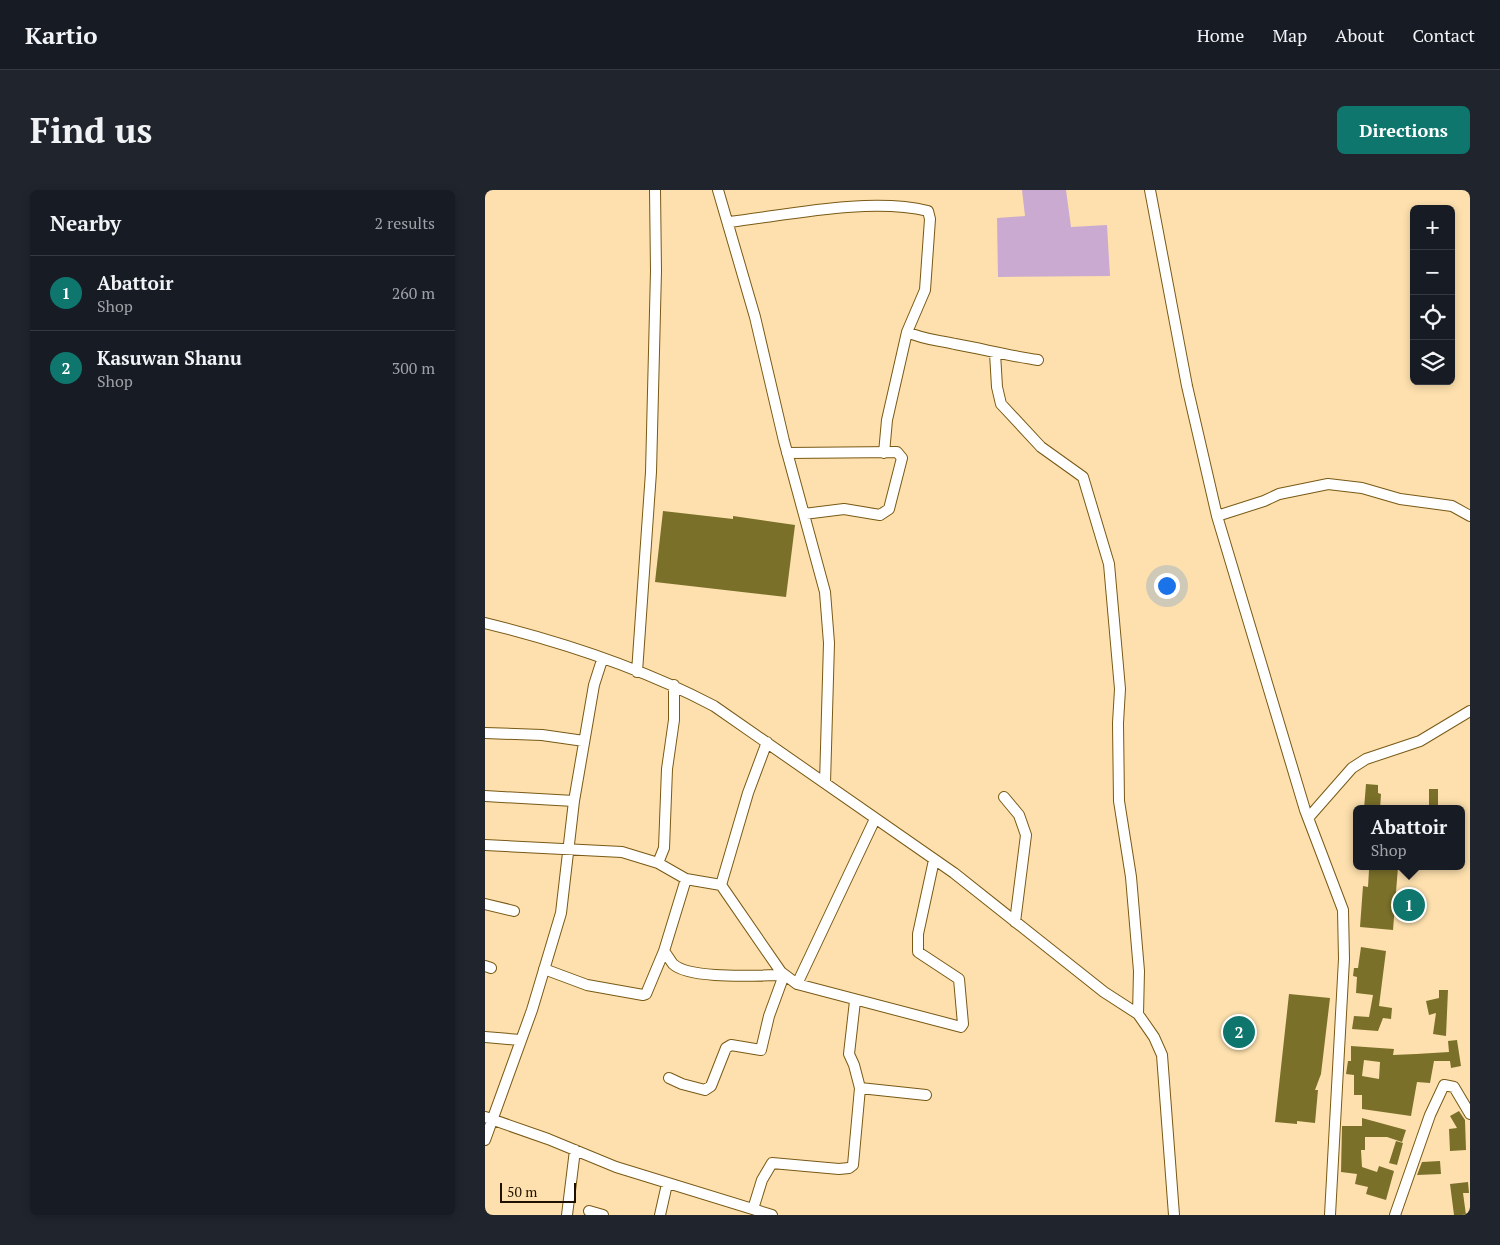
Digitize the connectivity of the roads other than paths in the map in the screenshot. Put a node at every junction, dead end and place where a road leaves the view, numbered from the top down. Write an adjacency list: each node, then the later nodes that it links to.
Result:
1 (655, 190): 15 (street)
2 (718, 190): 4 (street)
3 (1150, 190): 11 (street)
4 (729, 222): 5 (street); 8 (street)
5 (907, 332): 6 (street); 9 (street)
6 (995, 353): 7 (street); 41 (street)
7 (1039, 360)
8 (787, 453): 9 (street); 10 (street)
9 (884, 453): 10 (street)
10 (804, 514): 21 (street)
11 (1217, 516): 12 (street); 25 (street)
12 (1470, 516)
13 (485, 623): 14 (street)
14 (603, 660): 15 (street); 19 (street)
15 (637, 672): 16 (street)
16 (673, 685): 20 (street); 30 (street)
17 (1470, 711): 25 (street)
18 (485, 732): 19 (street)
19 (584, 741): 24 (street)
20 (767, 742): 21 (street); 32 (street)
21 (825, 783): 26 (street)
22 (485, 796): 24 (street)
23 (1004, 797): 35 (street)
24 (574, 801): 28 (street)
25 (1309, 817): 59 (street)
26 (875, 819): 29 (street); 39 (street)
27 (485, 845): 28 (street)
28 (567, 848): 30 (street); 37 (street)
29 (934, 860): 35 (street); 40 (street)
30 (658, 863): 31 (street)
31 (685, 879): 32 (street); 36 (street)
32 (721, 885): 38 (street)
33 (485, 904): 34 (street)
34 (514, 911)
35 (1015, 922): 41 (street)
36 (664, 951): 37 (street); 38 (street)
37 (544, 969): 43 (street)
38 (784, 975): 39 (street); 44 (street)
39 (797, 984): 40 (street)
40 (855, 1001): 45 (street)
41 (1138, 1014): 58 (street)
42 (485, 1036): 43 (street)
43 (520, 1040): 48 (street)
44 (669, 1078)
45 (860, 1088): 46 (street); 52 (street)
46 (926, 1095)
47 (1470, 1114): 60 (street)
48 (489, 1118): 49 (street); 50 (street)
49 (485, 1140)
50 (575, 1150): 51 (street); 54 (street)
51 (667, 1184): 52 (street); 56 (street)
52 (749, 1210): 57 (street)
53 (589, 1211): 55 (street)
54 (567, 1215)
55 (603, 1215)
56 (660, 1215)
57 (772, 1215)
58 (1175, 1215)
59 (1330, 1215)
60 (1395, 1215)

